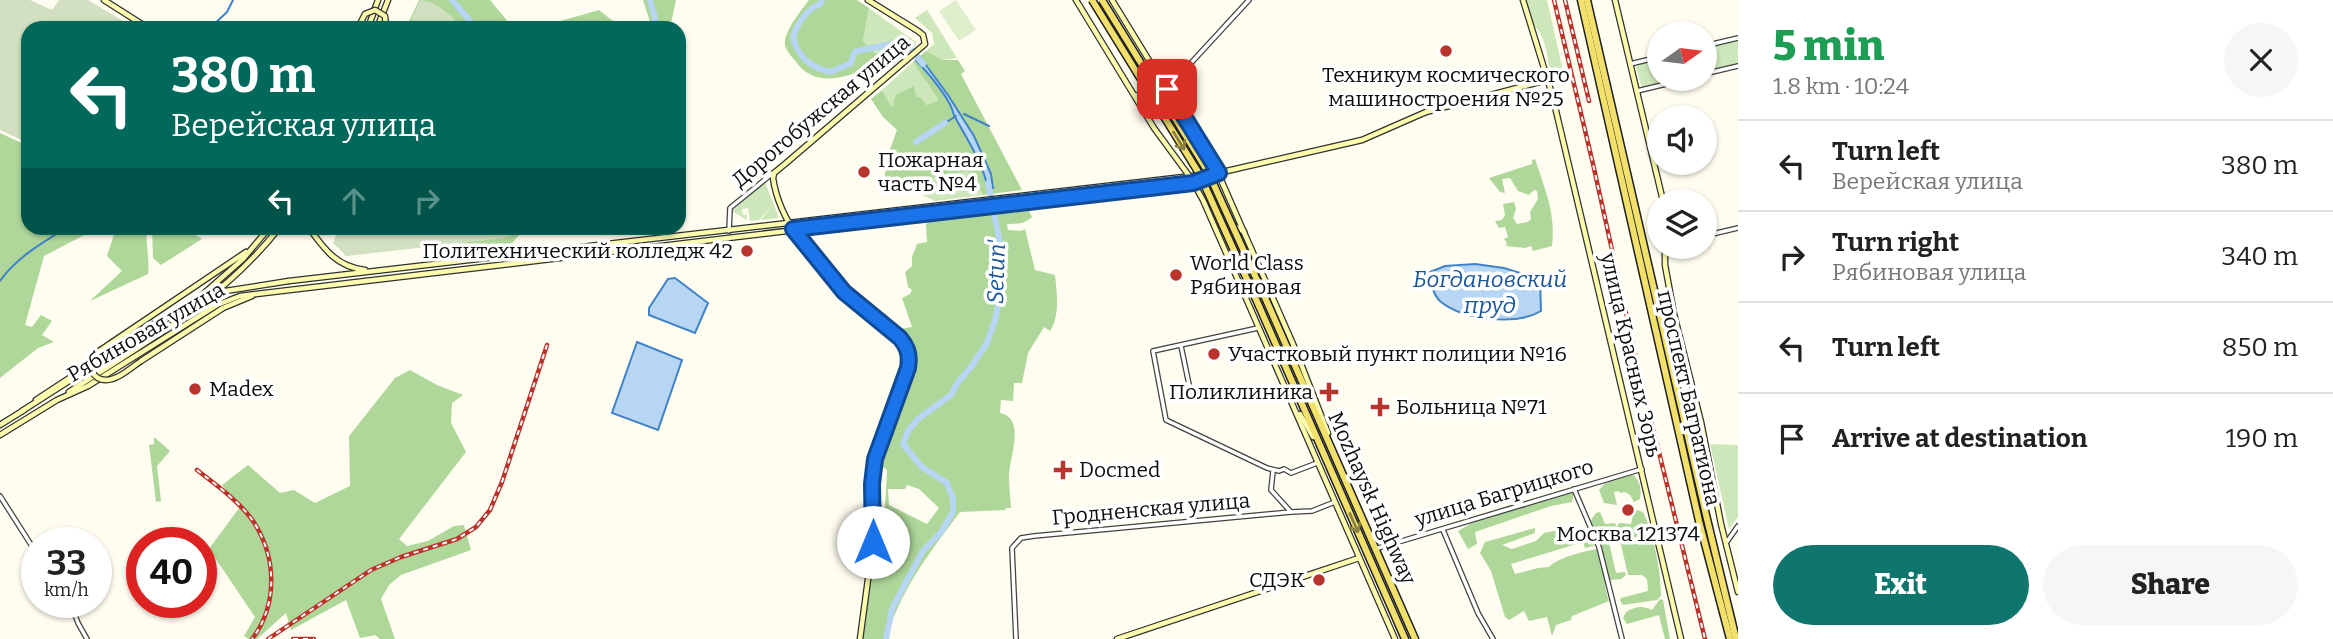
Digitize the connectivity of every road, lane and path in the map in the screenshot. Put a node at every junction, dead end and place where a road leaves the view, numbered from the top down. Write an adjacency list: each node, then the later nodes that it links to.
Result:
1 (104, 0): 14 (main road)
2 (378, 0): 16 (main road)
3 (388, 0): 17 (main road)
4 (868, 0): 31 (main road, Дорогобужская улица)
5 (1076, 0): 30 (main road)
6 (1092, 0): 59 (main road, Mozhaysk Highway, one-way to 59, bridge)
7 (1102, 0): 58 (main road, Mozhaysk Highway, bridge)
8 (1112, 0): 26 (main road)
9 (1249, 0): 27 (street)
10 (1523, 0): 25 (main road, улица Красных Зорь)
11 (1581, 0): 67 (main road, проспект Багратиона)
12 (1587, 0): 67 (main road, проспект Багратиона)
13 (1615, 0): 22 (main road)
14 (137, 21)
15 (362, 21): 18 (main road, bridge)
16 (370, 21)
17 (380, 21)
18 (385, 21)
19 (1738, 38): 20 (street)
20 (1717, 43)
21 (1647, 60): 22 (street)
22 (1630, 64): 29 (main road)
23 (1738, 66): 24 (street)
24 (1717, 72)
25 (1547, 79): 32 (main road); 61 (main road, улица Красных Зорь)
26 (1163, 81): 27 (main road); 30 (street)
27 (1167, 89): 32 (main road)
28 (1647, 89): 29 (street)
29 (1637, 91): 35 (main road)
30 (1133, 94): 33 (main road)
31 (774, 173): 37 (main road); 39 (street, Дорогобужская улица)
32 (1219, 173): 33 (main road, Рябиновая улица); 34 (main road, Рябиновая улица); 40 (main road)
33 (1190, 177): 34 (main road); 36 (main road, Рябиновая улица)
34 (1193, 183): 36 (main road, Рябиновая улица); 45 (main road)
35 (1660, 189)
36 (1002, 202): 37 (main road, Рябиновая улица)
37 (792, 226): 39 (main road, Рябиновая улица); 49 (main road, Рябиновая улица); 77 (main road)
38 (1738, 228): 41 (street)
39 (729, 231): 48 (main road, Рябиновая улица)
40 (1245, 232): 45 (main road); 58 (main road)
41 (1717, 233)
42 (263, 235): 46 (main road)
43 (273, 235): 54 (main road)
44 (314, 235): 48 (main road)
45 (1223, 242): 50 (main road)
46 (255, 245): 49 (main road, bridge); 55 (main road)
47 (1665, 259): 71 (main road)
48 (376, 271): 55 (main road, Рябиновая улица, bridge)
49 (270, 291): 54 (main road, Рябиновая улица)
50 (1260, 327): 51 (street); 53 (main road)
51 (1181, 346): 52 (street); 62 (street)
52 (1254, 391)
53 (1291, 398): 59 (main road); 60 (main road)
54 (57, 400): 57 (main road, Рябиновая улица)
55 (22, 411): 56 (main road, Рябиновая улица)
56 (0, 425)
57 (0, 435)
58 (1336, 457): 72 (main road, Mozhaysk Highway)
59 (1327, 460): 81 (main road, Mozhaysk Highway, one-way to 81)
60 (1317, 463): 62 (street); 65 (main road)
61 (1642, 469): 63 (street, улица Багрицкого); 85 (main road, улица Красных Зорь)
62 (1273, 471): 66 (street, Гродненская улица)
63 (1574, 489): 70 (street, улица Багрицкого); 84 (street)
64 (0, 496): 69 (street)
65 (1335, 502): 66 (street, Гродненская улица); 73 (main road)
66 (1291, 512): 78 (street, Гродненская улица)
67 (1703, 520): 86 (main road, проспект Багратиона); 87 (main road, проспект Багратиона)
68 (1738, 526): 71 (street)
69 (21, 529)
70 (1443, 529): 72 (street, улица Багрицкого); 83 (street)
71 (1726, 543): 74 (main road)
72 (1376, 549): 82 (main road, Mozhaysk Highway)
73 (1359, 558): 79 (main road); 80 (main road)
74 (1738, 592)
75 (76, 618): 76 (street)
76 (88, 639)
77 (860, 639)
78 (1016, 639)
79 (1116, 639)
80 (1395, 639)
81 (1405, 639)
82 (1415, 639)
83 (1493, 639)
84 (1622, 639)
85 (1681, 639)
86 (1730, 639)
87 (1736, 639)

